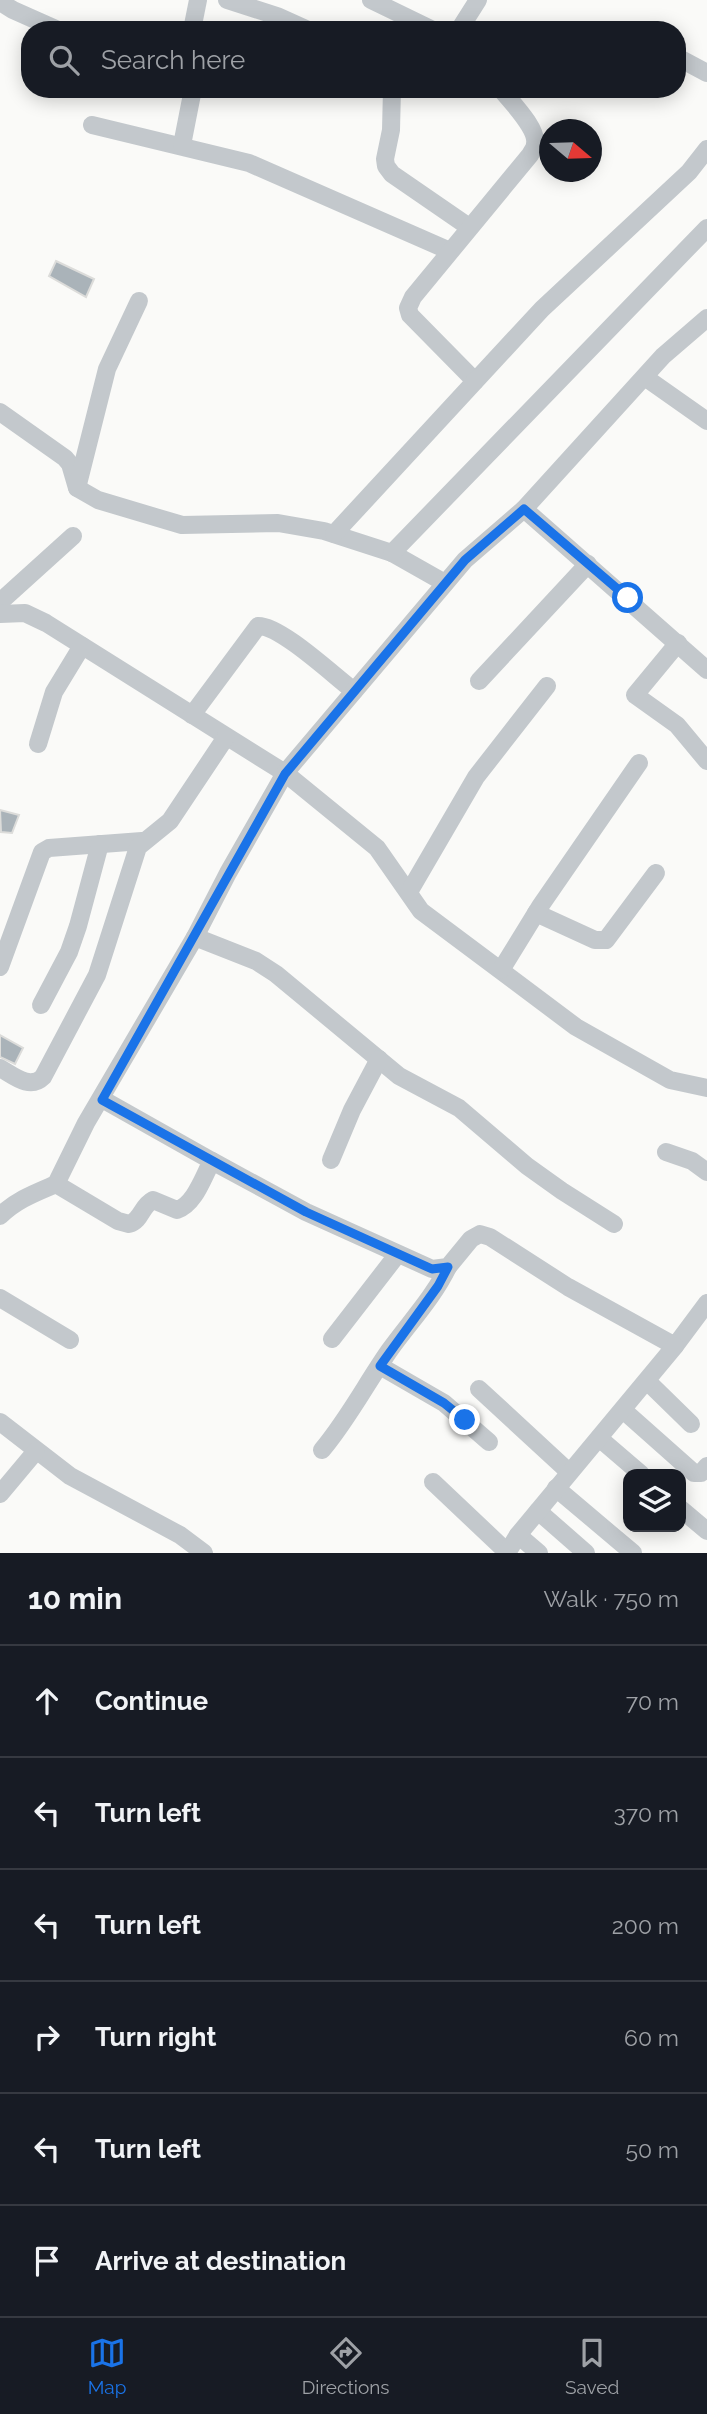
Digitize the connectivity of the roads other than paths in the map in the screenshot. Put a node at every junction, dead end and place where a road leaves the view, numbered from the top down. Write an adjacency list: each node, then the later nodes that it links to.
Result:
1 (198, 0): 7 (street)
2 (227, 0): 8 (street)
3 (371, 0): 9 (street)
4 (478, 0): 10 (street)
5 (0, 2): 6 (street)
6 (38, 21)
7 (194, 21)
8 (288, 21)
9 (403, 21)
10 (465, 21)
11 (686, 62): 12 (street)
12 (707, 73)
13 (191, 98): 17 (street)
14 (392, 98): 19 (street)
15 (508, 98): 19 (street)
16 (92, 125): 17 (street)
17 (182, 145): 21 (street)
18 (707, 149): 25 (street)
19 (470, 227): 21 (street)
20 (707, 228): 32 (street)
21 (450, 251): 25 (street)
22 (139, 301): 28 (street)
23 (707, 318): 24 (street)
24 (646, 378): 27 (street); 29 (street)
25 (475, 381): 30 (street)
26 (0, 412): 28 (street)
27 (707, 421)
28 (77, 488): 30 (street)
29 (524, 509): 33 (street); 34 (street)
30 (334, 534): 32 (street)
31 (73, 536): 35 (street)
32 (392, 553): 34 (street)
33 (588, 564): 37 (street); 40 (street)
34 (445, 583): 42 (street)
35 (0, 602)
36 (0, 614): 38 (street)
37 (678, 643): 39 (street); 46 (street)
38 (82, 646): 43 (street); 45 (street)
39 (707, 670)
40 (478, 681)
41 (547, 687): 52 (street)
42 (354, 691): 43 (street); 48 (street)
43 (192, 715): 44 (street)
44 (226, 737): 48 (street); 49 (street)
45 (38, 744)
46 (707, 761)
47 (639, 763): 53 (street)
48 (285, 774): 52 (street); 54 (street)
49 (142, 841): 50 (street); 59 (street)
50 (100, 844): 55 (street); 57 (street)
51 (656, 873): 53 (street)
52 (409, 892): 56 (street)
53 (536, 913): 56 (street)
54 (195, 937): 58 (street); 61 (street)
55 (0, 967)
56 (501, 971): 60 (street)
57 (41, 1005)
58 (379, 1059): 63 (street); 68 (street)
59 (0, 1068)
60 (707, 1088)
61 (102, 1100): 64 (street); 66 (street)
62 (666, 1152): 65 (street)
63 (331, 1160)
64 (212, 1161): 66 (street); 69 (street)
65 (707, 1172)
66 (57, 1184): 67 (street)
67 (0, 1216)
68 (614, 1224)
69 (397, 1255): 70 (street); 73 (street)
70 (448, 1267): 75 (street); 76 (street)
71 (0, 1298): 74 (street)
72 (707, 1303): 75 (street)
73 (332, 1339)
74 (70, 1340)
75 (675, 1346): 77 (street)
76 (380, 1366): 83 (street); 84 (street)
77 (647, 1381): 79 (street); 81 (street)
78 (479, 1389): 88 (street)
79 (623, 1410): 82 (street); 86 (street)
80 (0, 1422): 85 (street)
81 (691, 1424)
82 (599, 1438): 87 (street); 88 (street)
83 (489, 1442)
84 (322, 1450)
85 (36, 1451): 91 (street); 96 (street)
86 (707, 1466)
87 (635, 1469)
88 (569, 1472): 90 (street)
89 (433, 1482): 97 (street)
90 (556, 1488): 92 (street); 100 (street)
91 (0, 1494)
92 (538, 1511): 95 (street); 99 (street)
93 (686, 1513): 94 (street)
94 (706, 1531)
95 (518, 1535): 97 (street); 98 (street)
96 (204, 1553)
97 (507, 1553)
98 (539, 1553)
99 (586, 1553)
100 (633, 1553)

